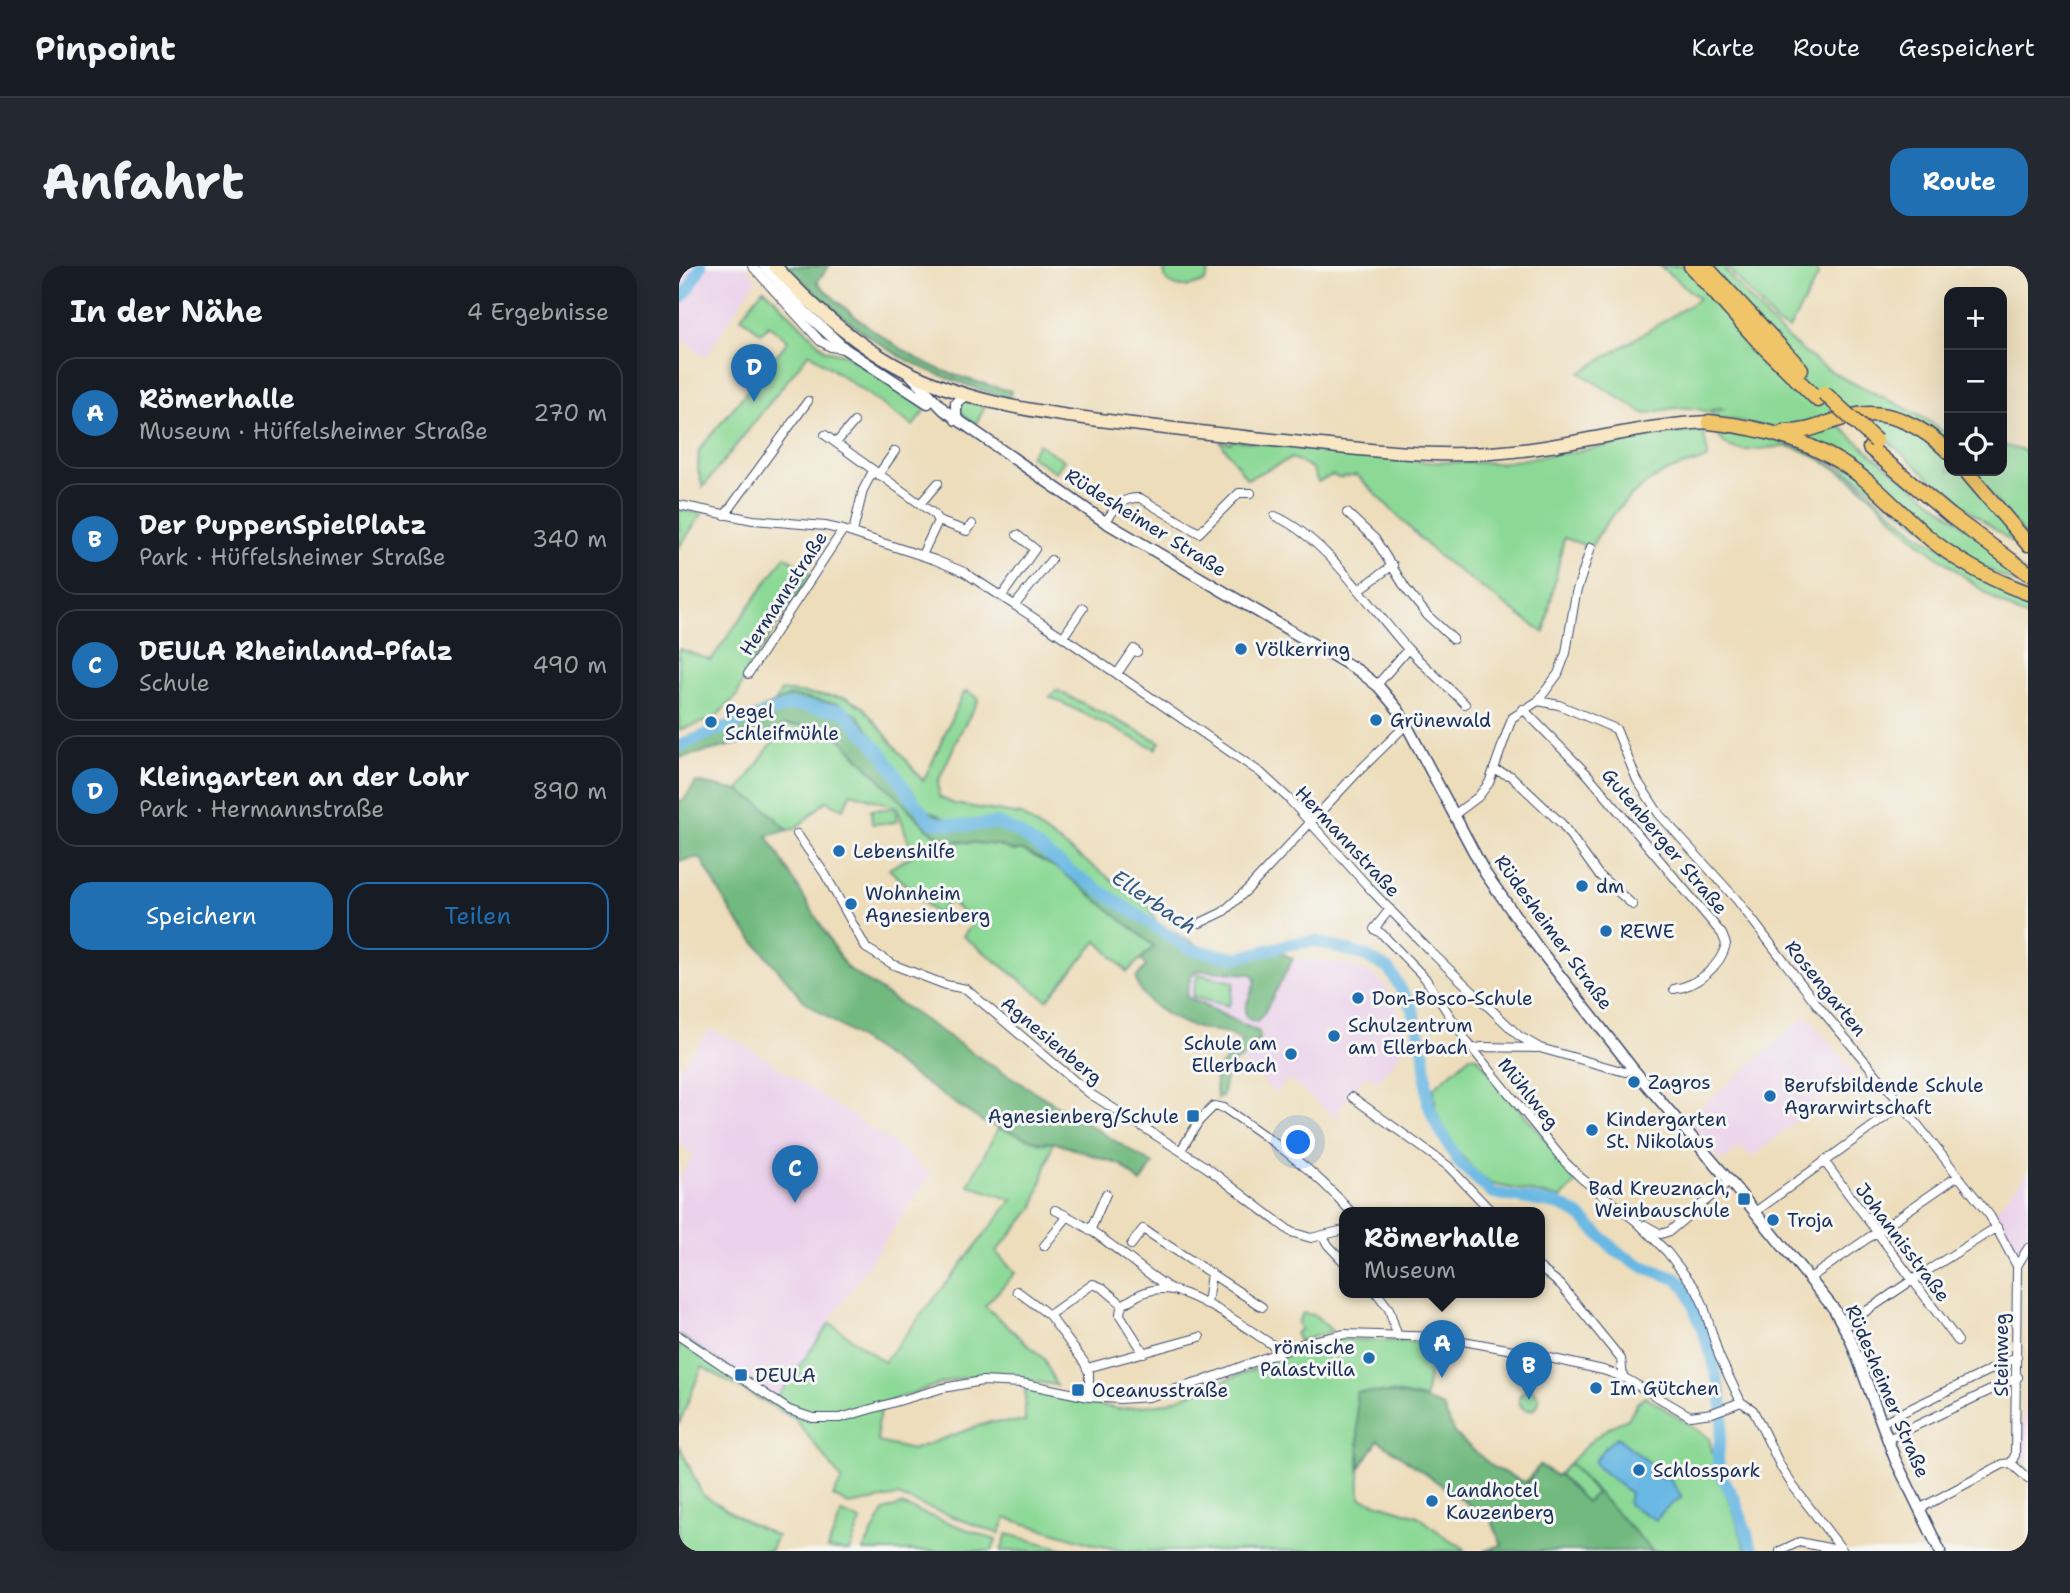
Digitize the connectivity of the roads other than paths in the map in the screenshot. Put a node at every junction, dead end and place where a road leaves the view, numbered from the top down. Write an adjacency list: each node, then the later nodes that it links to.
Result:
1 (752, 266): 5 (street)
2 (1692, 266): 8 (highway)
3 (1705, 266): 8 (highway)
4 (771, 267): 5 (street, Rüdesheimer Straße); 6 (main road)
5 (845, 349): 10 (street, Rüdesheimer Straße)
6 (906, 370): 7 (main road); 10 (street, Rüdesheimer Straße)
7 (969, 395): 11 (street); 13 (main road)
8 (1821, 396): 17 (highway, bridge)
9 (808, 401): 27 (street)
10 (944, 411): 11 (street, Rüdesheimer Straße)
11 (956, 420): 30 (street, Rüdesheimer Straße)
12 (854, 422): 16 (street)
13 (1709, 422): 14 (highway)
14 (1772, 432): 18 (highway); 43 (highway)
15 (825, 435): 16 (street)
16 (836, 443): 20 (street)
17 (1873, 445): 39 (highway); 41 (highway)
18 (1944, 447)
19 (895, 451): 20 (street)
20 (875, 473): 24 (street); 33 (street)
21 (1970, 476): 35 (highway)
22 (938, 483): 24 (street)
23 (1251, 493): 30 (street)
24 (920, 504): 29 (street)
25 (679, 505): 27 (street, Hermannstraße)
26 (1347, 513): 40 (street)
27 (725, 515): 32 (street, Hermannstraße)
28 (1275, 516): 42 (street)
29 (938, 521): 31 (street); 37 (street)
30 (1105, 522): 53 (street, Rüdesheimer Straße)
31 (972, 524)
32 (843, 530): 33 (street, Hermannstraße); 51 (street, Hermannstraße)
33 (853, 532): 37 (street, Hermannstraße)
34 (1017, 535): 44 (street)
35 (2028, 544)
36 (1591, 547): 54 (street)
37 (922, 555): 44 (street, Hermannstraße)
38 (1051, 560): 45 (street)
39 (2028, 562)
40 (1393, 565): 42 (street); 48 (street)
41 (2028, 573)
42 (1359, 590): 49 (street)
43 (2028, 593)
44 (1002, 596): 45 (street, Hermannstraße)
45 (1015, 605): 47 (street, Hermannstraße)
46 (1083, 608): 47 (street)
47 (1063, 637): 52 (street, Hermannstraße)
48 (1453, 639)
49 (1408, 649): 53 (street); 55 (street)
50 (1137, 652): 52 (street)
51 (748, 674)
52 (1117, 674): 60 (street, Hermannstraße)
53 (1377, 685): 57 (street, Rüdesheimer Straße)
54 (1538, 701): 56 (street); 70 (street, Rosengarten)
55 (1465, 704)
56 (1523, 709): 58 (street); 65 (street, Gutenberger Straße)
57 (1407, 724): 59 (street, Rüdesheimer Straße); 60 (street)
58 (1494, 770): 59 (street); 62 (street)
59 (1454, 815): 68 (street, Rüdesheimer Straße)
60 (1310, 823): 63 (street, Hermannstraße); 64 (street)
61 (797, 834): 71 (street, Agnesienberg)
62 (1633, 905)
63 (1390, 909): 66 (street, Hermannstraße); 67 (street, Mühlweg)
64 (1200, 923)
65 (1674, 989)
66 (1540, 1048): 67 (street, Hermannstraße); 68 (street, Hermannstraße)
67 (1473, 1049): 81 (street, Mühlweg)
68 (1633, 1069): 74 (street, Rüdesheimer Straße)
69 (1352, 1097): 77 (street)
70 (1902, 1105): 72 (street); 73 (street, Rosengarten)
71 (1181, 1150): 76 (street); 86 (street, Agnesienberg)
72 (1824, 1161): 79 (street); 85 (street, Johannisstraße)
73 (1958, 1176): 82 (street, Rosengarten); 85 (street)
74 (1729, 1181): 79 (street, Rüdesheimer Straße); 81 (street, Mühlweg)
75 (1106, 1194): 83 (street)
76 (1347, 1207)
77 (1487, 1207)
78 (1055, 1210): 80 (street)
79 (1755, 1212): 94 (street, Rüdesheimer Straße)
80 (1068, 1216): 83 (street); 88 (street)
81 (1636, 1221): 115 (street, Mühlweg)
82 (1997, 1227): 91 (street, Rosengarten); 95 (street)
83 (1090, 1231): 96 (street)
84 (1339, 1231): 86 (street, Agnesienberg)
85 (1875, 1232): 94 (street); 95 (street, Johannisstraße)
86 (1323, 1236): 90 (street)
87 (1131, 1245): 93 (street)
88 (1044, 1246)
89 (2028, 1248): 91 (street)
90 (1339, 1257)
91 (2017, 1266): 110 (street, Steinweg)
92 (1545, 1272): 112 (street)
93 (1211, 1273): 100 (street); 101 (street)
94 (1810, 1278): 103 (street, Rüdesheimer Straße)
95 (1911, 1281): 103 (street); 107 (street, Johannisstraße)
96 (1171, 1289): 99 (street); 100 (street)
97 (1017, 1291): 102 (street)
98 (1381, 1298): 106 (street)
99 (1123, 1305): 102 (street); 109 (street)
100 (1207, 1305): 108 (street)
101 (1262, 1307)
102 (1049, 1315): 111 (street)
103 (1844, 1326): 116 (street, Rüdesheimer Straße)
104 (679, 1336): 114 (street)
105 (1200, 1337): 109 (street)
106 (1398, 1337): 108 (street); 112 (street)
107 (1958, 1341)
108 (1282, 1351): 114 (street)
109 (1144, 1353): 111 (street)
110 (2017, 1357): 113 (street, Steinweg); 116 (street)
111 (1087, 1368): 114 (street)
112 (1623, 1377): 115 (street)
113 (2018, 1377): 117 (street); 118 (street, Steinweg)
114 (1089, 1397)
115 (1741, 1402): 121 (street, Mühlweg)
116 (1883, 1422): 117 (street, Rüdesheimer Straße)
117 (1888, 1439): 120 (street, Rüdesheimer Straße)
118 (2011, 1463): 119 (street); 120 (street)
119 (2028, 1479)
120 (1919, 1509): 123 (street, Rüdesheimer Straße)
121 (1841, 1550): 122 (street)
122 (1780, 1551)
123 (1940, 1551)

